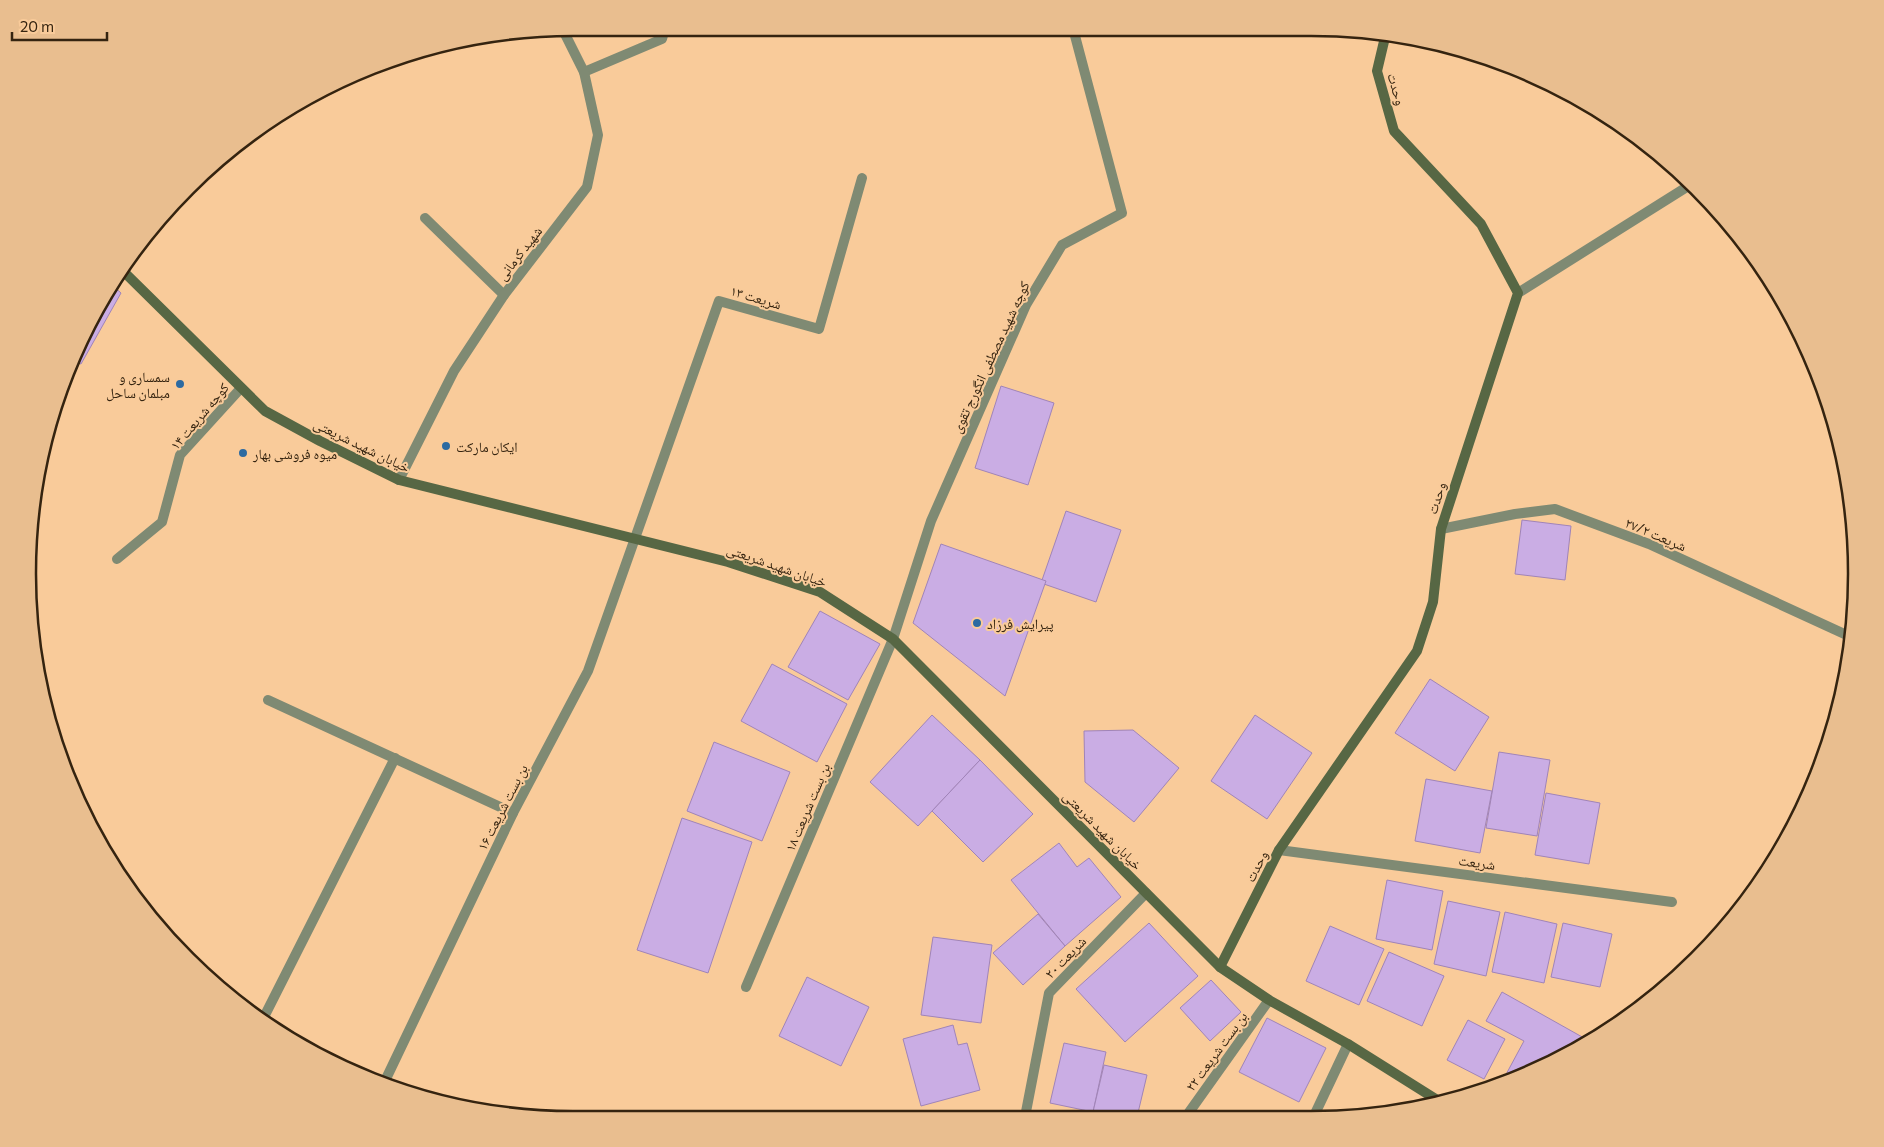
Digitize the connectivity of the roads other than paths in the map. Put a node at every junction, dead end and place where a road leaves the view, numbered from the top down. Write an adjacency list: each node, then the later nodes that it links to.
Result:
1 (566, 36): 5 (street, شهید کرمانی)
2 (663, 36): 5 (street)
3 (1075, 36): 18 (street, کوچه شهید مصطفی انگورج تقوی)
4 (1384, 42): 10 (street, وحدت)
5 (584, 72): 11 (street, شهید کرمانی)
6 (862, 178): 15 (street, شریعت ۱۳)
7 (1684, 189): 10 (street)
8 (425, 218): 11 (street)
9 (127, 274): 12 (street, خیابان شهید شریعتی)
10 (1518, 293): 14 (street, وحدت)
11 (504, 295): 13 (street, شهید کرمانی)
12 (241, 388): 13 (street, خیابان شهید شریعتی); 16 (street, کوچه شریعت ۱۴)
13 (399, 480): 15 (street, خیابان شهید شریعتی)
14 (1441, 529): 17 (street, شریعت ۲۷/۲); 22 (street, وحدت)
15 (633, 539): 18 (street, خیابان شهید شریعتی); 21 (street, بن بست شریعت ۱۶)
16 (117, 559)
17 (1844, 635)
18 (893, 639): 23 (street, خیابان شهید شریعتی); 26 (street, بن بست شریعت ۱۸)
19 (268, 700): 20 (street)
20 (395, 758): 21 (street); 28 (street)
21 (513, 813): 30 (street, بن بست شریعت ۱۶)
22 (1279, 850): 24 (street, شریعت); 25 (street, وحدت)
23 (1146, 893): 25 (street, خیابان شهید شریعتی); 32 (street, شریعت ۲۰)
24 (1672, 902)
25 (1220, 968): 27 (street, خیابان شهید شریعتی)
26 (746, 987)
27 (1269, 1000): 29 (street, خیابان شهید شریعتی); 33 (street, بن بست شریعت ۲۲)
28 (266, 1014)
29 (1348, 1044): 31 (street, خیابان شهید شریعتی); 34 (street)
30 (387, 1077)
31 (1432, 1096)
32 (1026, 1111)
33 (1190, 1111)
34 (1316, 1111)

